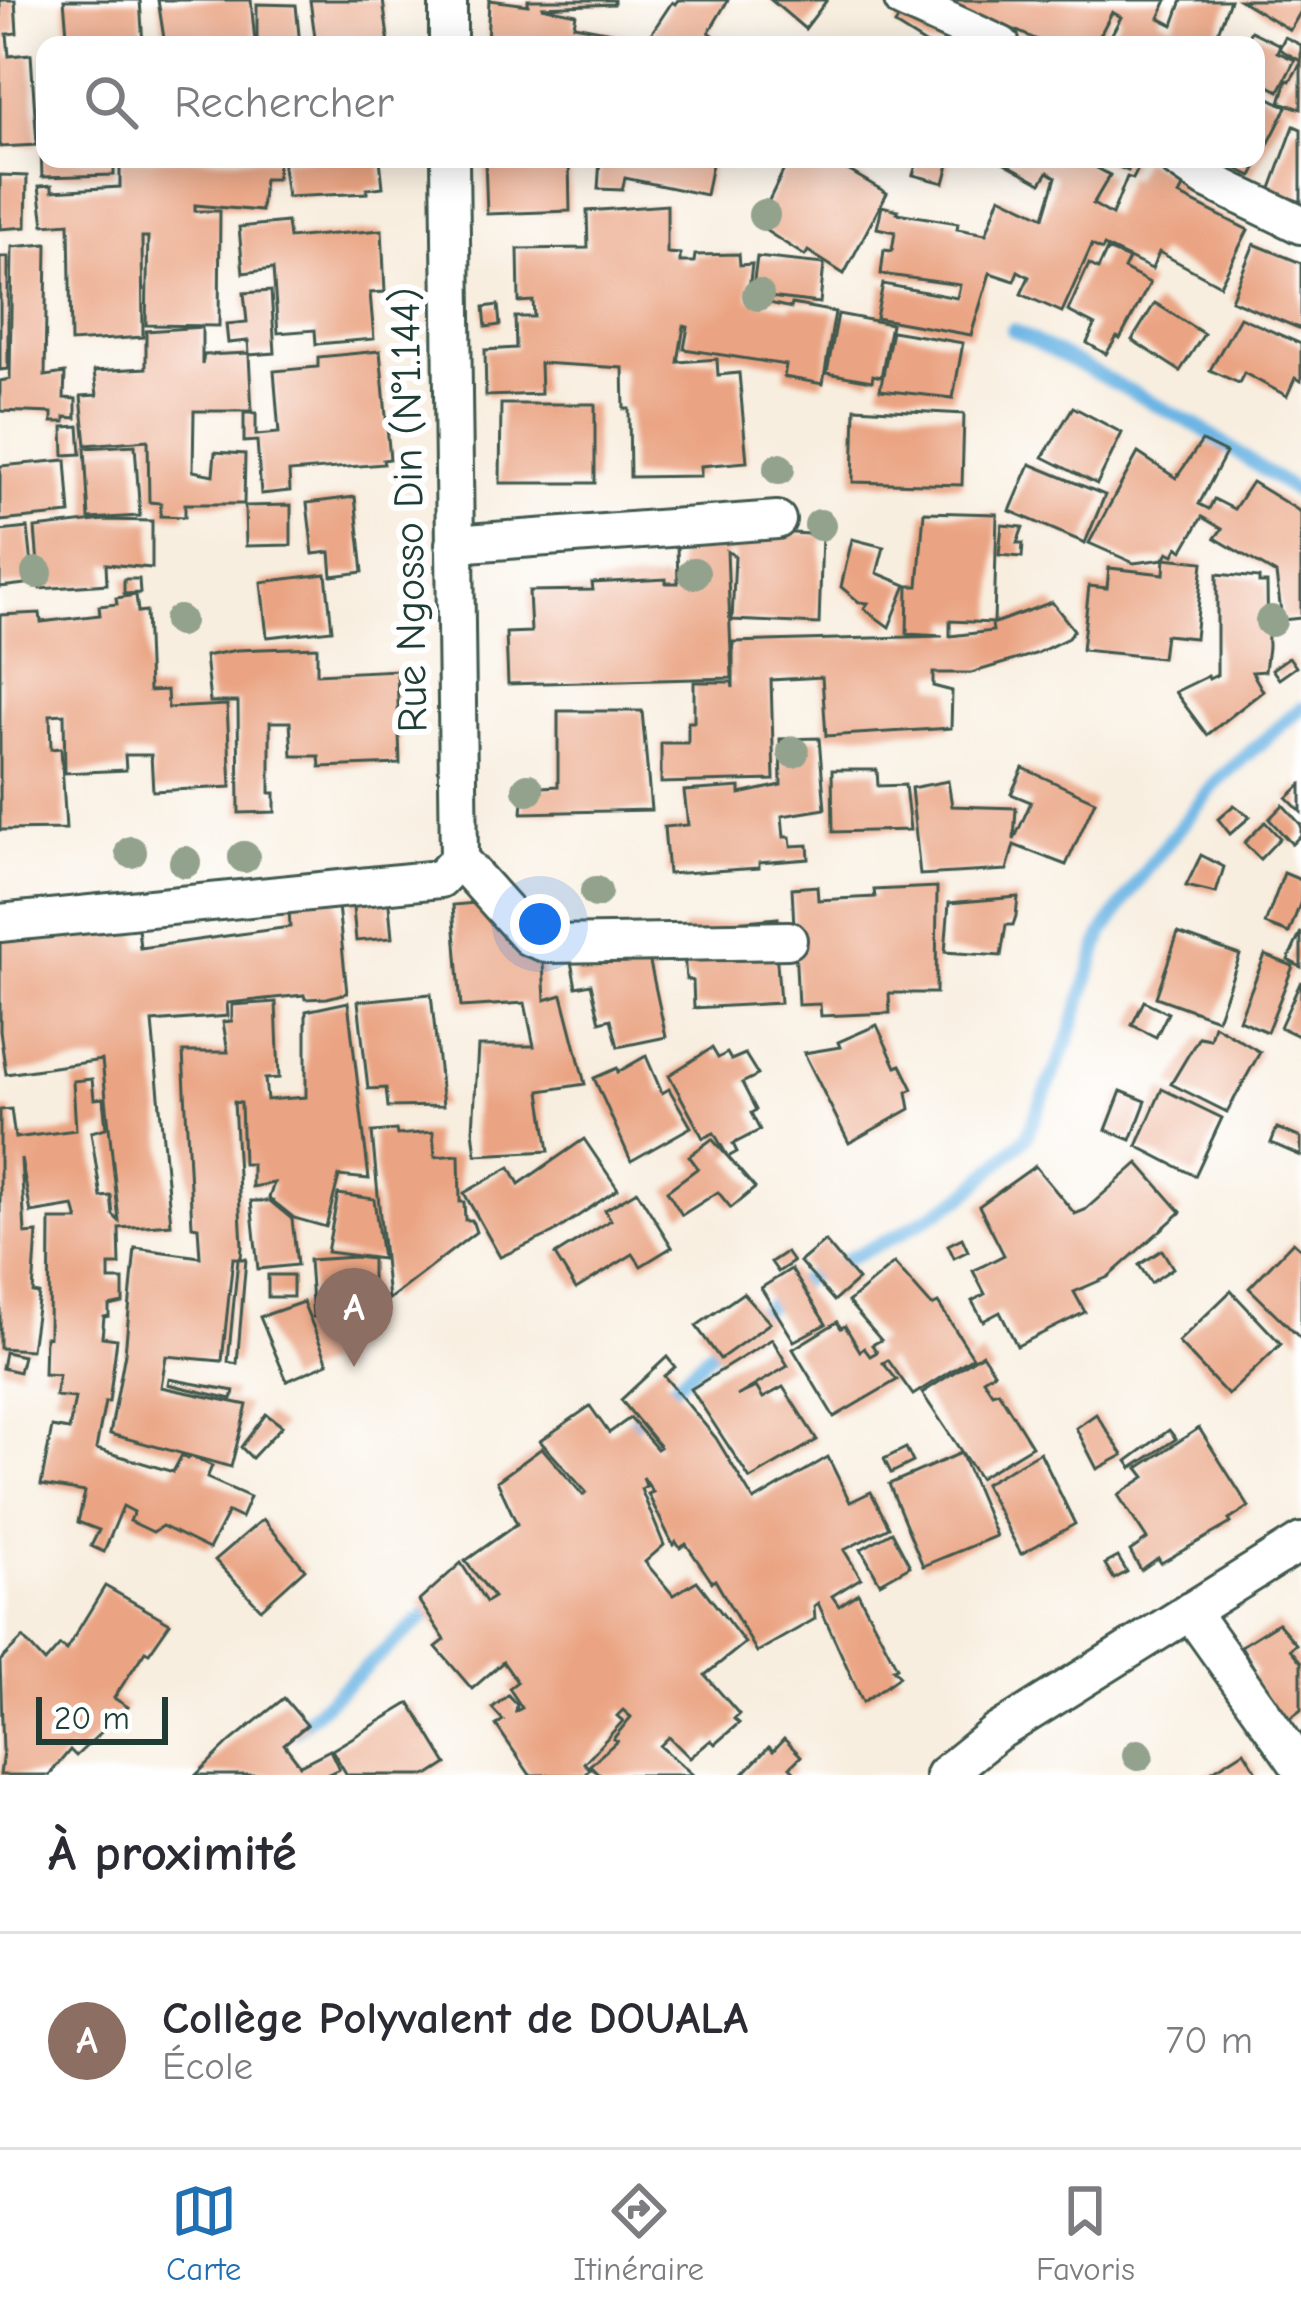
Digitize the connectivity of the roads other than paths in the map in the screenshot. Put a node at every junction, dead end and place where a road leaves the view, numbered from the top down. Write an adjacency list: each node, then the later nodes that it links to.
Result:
1 (448, 0): 3 (street)
2 (903, 0): 4 (street)
3 (448, 36)
4 (981, 36)
5 (450, 168): 9 (street, Rue Ngosso Din (N°1.144))
6 (1190, 168): 7 (street)
7 (1301, 225)
8 (777, 520): 9 (street)
9 (454, 544): 10 (street, Rue Ngosso Din (N°1.144))
10 (458, 859): 11 (street); 12 (street)
11 (0, 922)
12 (788, 940)
13 (1301, 1542): 14 (street)
14 (1190, 1611): 15 (street); 16 (street)
15 (1301, 1768)
16 (944, 1775)

